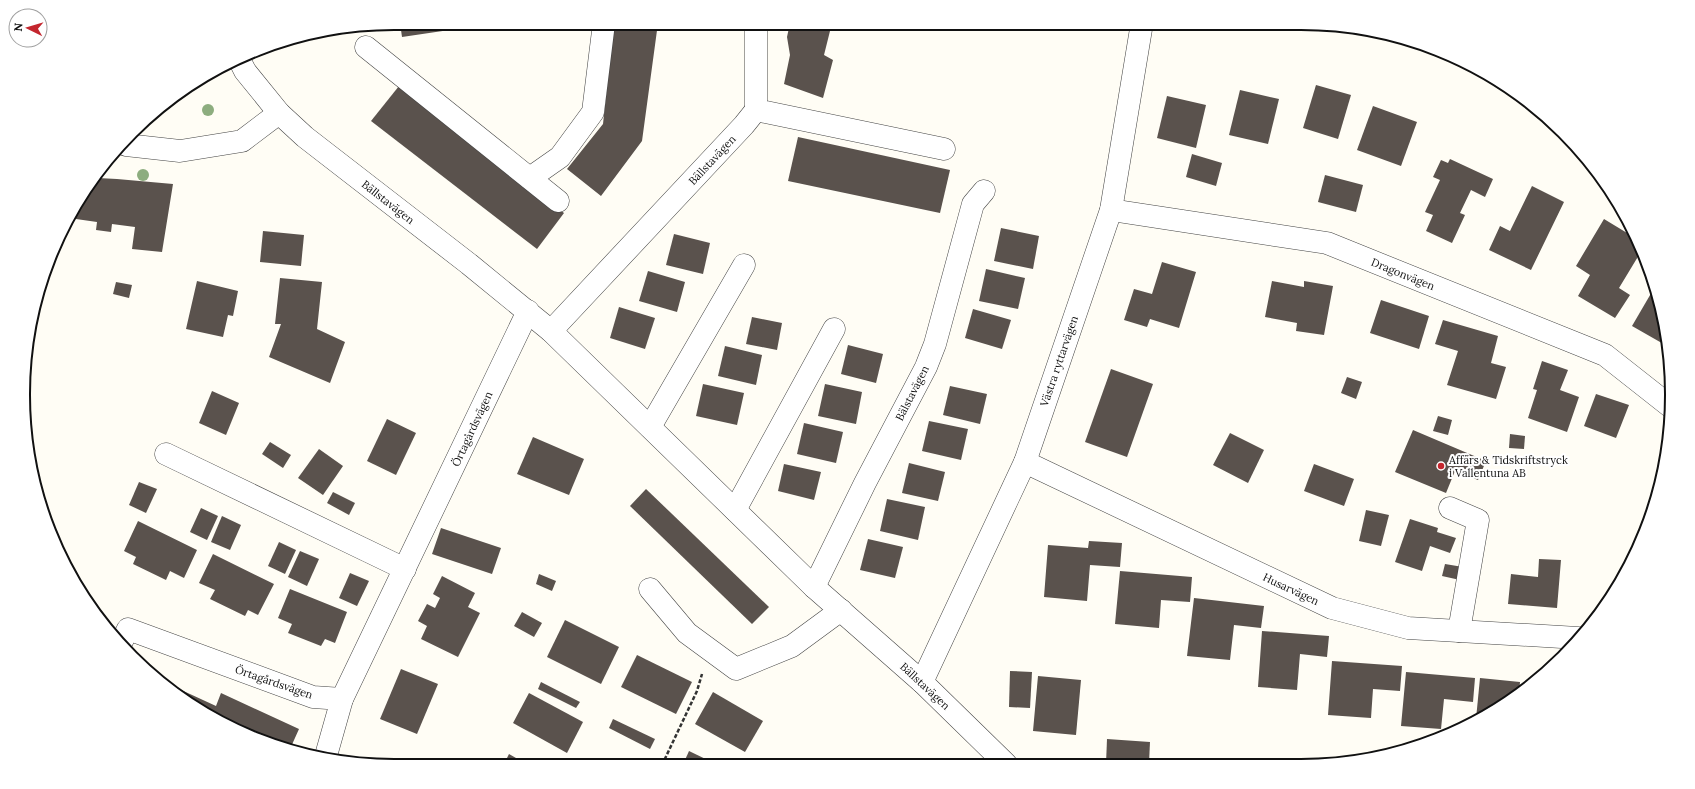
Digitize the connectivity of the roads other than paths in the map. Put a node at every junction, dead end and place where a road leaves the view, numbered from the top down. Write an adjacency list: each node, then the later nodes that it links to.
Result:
1 (603, 30): 10 (street)
2 (756, 30): 6 (street)
3 (1141, 30): 13 (street, Västra ryttarvägen)
4 (366, 47): 10 (street)
5 (242, 64): 7 (street, Bällstavägen)
6 (756, 110): 9 (street); 17 (street, Bällstavägen)
7 (279, 113): 8 (street); 15 (street, Bällstavägen)
8 (130, 144)
9 (944, 149)
10 (530, 178): 12 (street)
11 (984, 191): 25 (street, Bälstavägen)
12 (558, 201)
13 (1111, 210): 18 (street, Dragonvägen); 21 (street, Västra ryttarvägen)
14 (744, 266): 19 (street)
15 (528, 311): 17 (street, Bällstavägen); 24 (street, Örtagårdsvägen)
16 (834, 329): 23 (street)
17 (551, 331): 19 (street, Bällstavägen)
18 (1665, 402)
19 (650, 427): 23 (street, Bällstavägen)
20 (166, 454): 24 (street)
21 (1025, 462): 28 (street, Husarvägen); 31 (street, Västra ryttarvägen)
22 (1450, 508): 28 (street)
23 (735, 510): 25 (street, Bällstavägen)
24 (405, 569): 32 (street, Örtagårdsvägen)
25 (814, 587): 27 (street, Bällstavägen)
26 (650, 589): 27 (street)
27 (841, 610): 31 (street, Bällstavägen)
28 (1460, 631): 30 (street, Husarvägen)
29 (123, 638): 32 (street, Örtagårdsvägen)
30 (1572, 638)
31 (922, 682): 34 (street, Bällstavägen)
32 (342, 699): 33 (street)
33 (327, 753)
34 (1001, 759)

